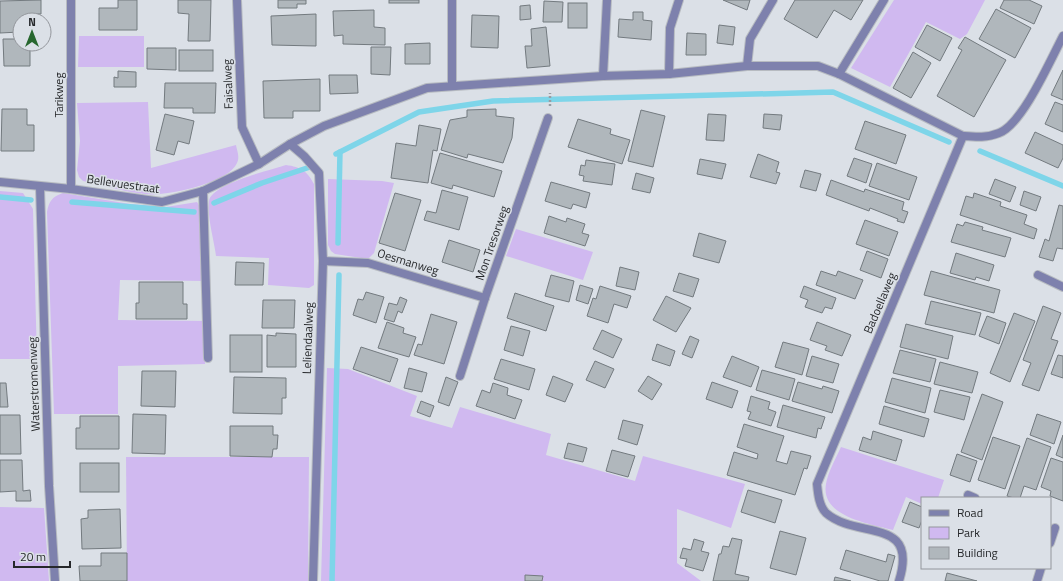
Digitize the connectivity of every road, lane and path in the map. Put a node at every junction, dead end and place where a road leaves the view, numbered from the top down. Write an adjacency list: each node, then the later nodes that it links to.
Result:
1 (71, 0): 22 (street, Tarikweg)
2 (237, 0): 19 (street, Faisalweg)
3 (452, 0): 13 (street)
4 (607, 0): 12 (street)
5 (679, 0): 10 (street)
6 (773, 0): 9 (street)
7 (884, 0): 11 (street)
8 (1063, 36): 17 (street)
9 (747, 66): 10 (street); 11 (street)
10 (669, 74): 12 (street)
11 (839, 74): 17 (street)
12 (604, 76): 13 (street)
13 (452, 85): 18 (street)
14 (550, 95): 15 (path)
15 (550, 106)
16 (548, 118): 27 (street, Mon Tresorweg)
17 (963, 136): 35 (street, Badoellaweg)
18 (290, 144): 19 (street); 24 (street, Leliendaalweg)
19 (259, 164): 23 (street, Bellevuestraat)
20 (0, 182): 21 (street, Bellevuestraat)
21 (40, 187): 22 (street, Bellevuestraat); 33 (street, Waterstromenweg)
22 (71, 189): 23 (street, Bellevuestraat)
23 (203, 191): 28 (street)
24 (323, 261): 27 (street, Oesmanweg); 34 (street, Leliendaalweg)
25 (1038, 275): 26 (street)
26 (1063, 287)
27 (485, 298): 29 (street, Mon Tresorweg)
28 (208, 358)
29 (460, 376)
30 (1056, 529): 31 (street)
31 (1051, 541)
32 (1041, 569): 36 (street)
33 (55, 581)
34 (313, 581)
35 (899, 581)
36 (1037, 581)

